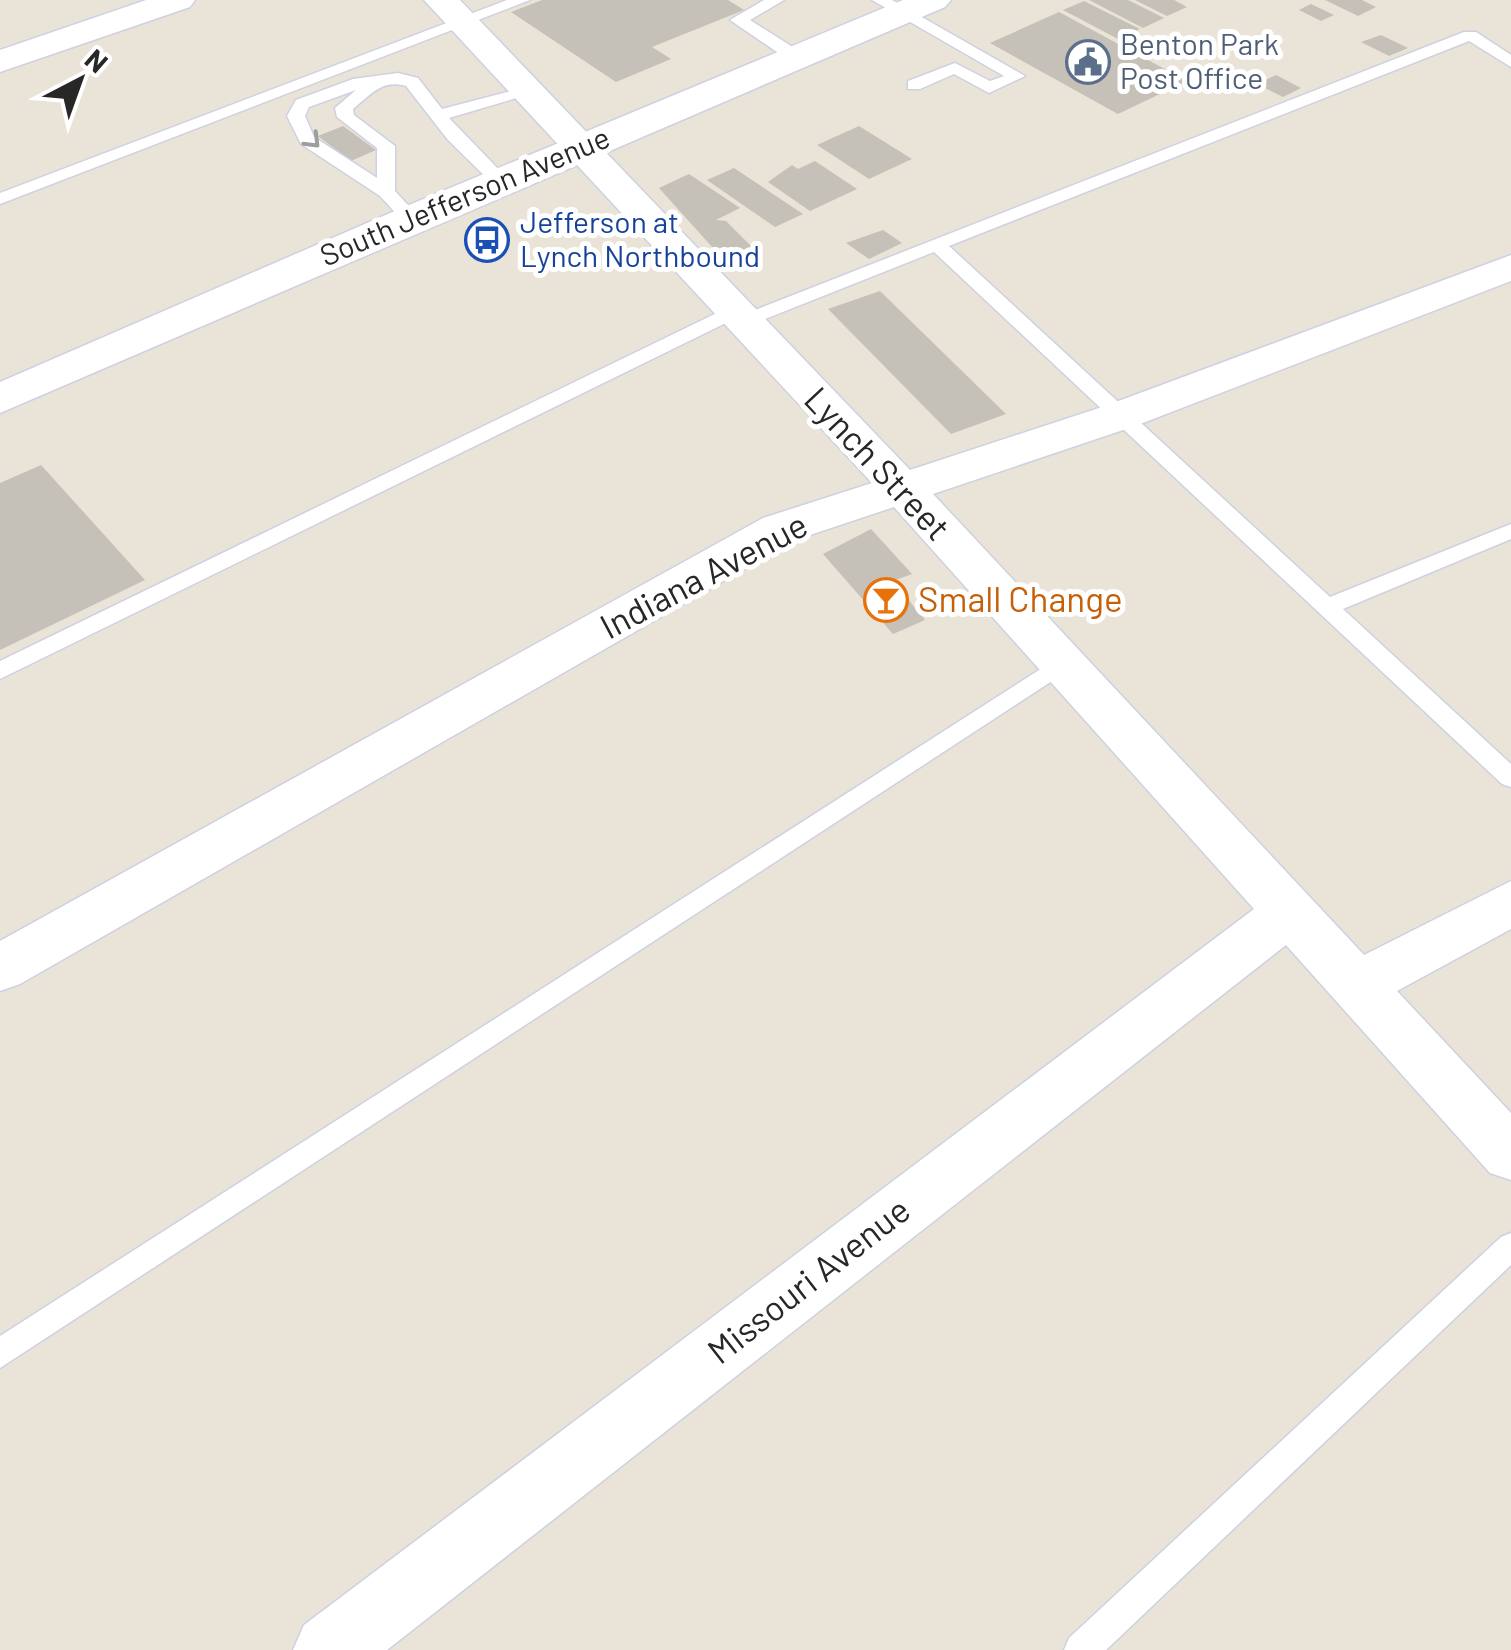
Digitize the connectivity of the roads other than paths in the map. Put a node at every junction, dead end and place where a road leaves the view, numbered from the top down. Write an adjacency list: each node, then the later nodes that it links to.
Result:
1 (178, 0): 7 (street)
2 (522, 0): 5 (lane)
3 (776, 0): 6 (lane)
4 (905, 4): 6 (main road, South Jefferson Avenue); 10 (lane)
5 (452, 12): 11 (street, Lynch Street); 15 (lane)
6 (796, 57): 13 (main road, South Jefferson Avenue)
7 (0, 62)
8 (1511, 62): 17 (lane)
9 (385, 79): 12 (lane); 16 (lane); 16 (lane, one-way to 16)
10 (914, 85)
11 (524, 90): 12 (lane); 13 (street, Lynch Street)
12 (440, 115): 14 (lane)
13 (580, 147): 14 (main road, South Jefferson Avenue); 19 (street, Lynch Street)
14 (500, 181): 16 (main road, South Jefferson Avenue)
15 (0, 199)
16 (398, 206): 20 (main road, South Jefferson Avenue)
17 (937, 245): 19 (lane); 21 (lane)
18 (1511, 267): 21 (street, Indiana Avenue)
19 (738, 317): 22 (street, Lynch Street); 26 (lane)
20 (0, 399)
21 (1120, 416): 22 (street, Indiana Avenue); 24 (lane)
22 (900, 486): 25 (street, Lynch Street); 30 (street, Indiana Avenue)
23 (1511, 531): 24 (lane)
24 (1326, 607): 27 (lane)
25 (1061, 664): 29 (street, Lynch Street); 34 (lane)
26 (0, 672)
27 (1511, 778)
28 (1511, 904): 31 (street)
29 (1289, 912): 31 (street, Lynch Street); 35 (street, Missouri Avenue)
30 (0, 968)
31 (1357, 986): 32 (street, Lynch Street)
32 (1511, 1154)
33 (1511, 1246): 36 (lane)
34 (0, 1353)
35 (330, 1650)
36 (1081, 1650)

